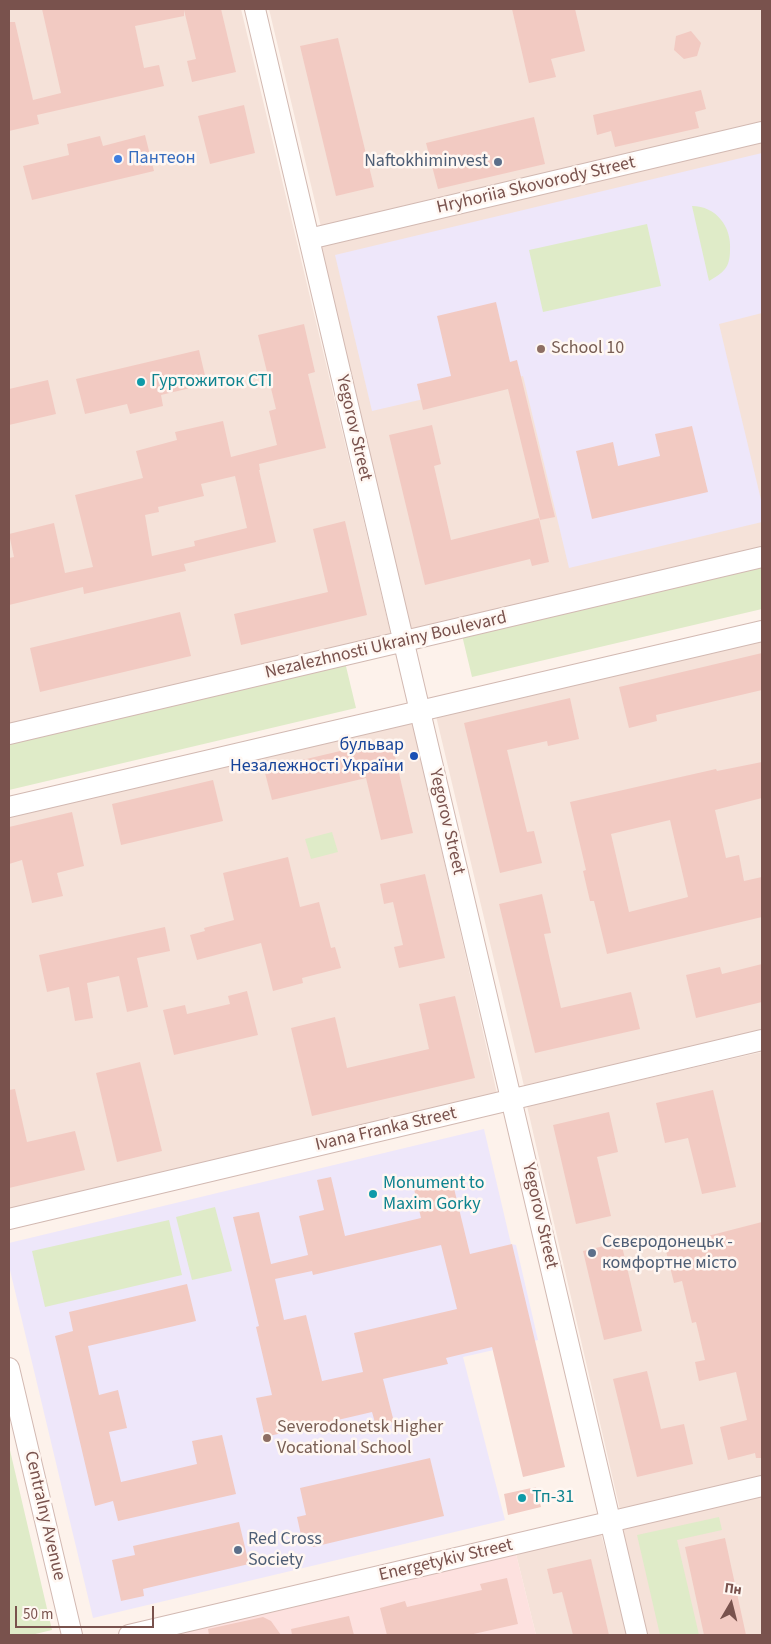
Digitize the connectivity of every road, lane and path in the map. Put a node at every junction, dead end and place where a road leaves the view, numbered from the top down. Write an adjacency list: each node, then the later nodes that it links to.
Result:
1 (255, 9): 3 (street, Yegorov Street)
2 (761, 132): 3 (street, Hryhoriia Skovorody Street)
3 (309, 239): 6 (street, Yegorov Street)
4 (762, 557): 6 (street, Nezalezhnosti Ukrainy Boulevard)
5 (762, 631): 7 (street)
6 (404, 642): 7 (street, Yegorov Street); 8 (street, Nezalezhnosti Ukrainy Boulevard)
7 (420, 712): 9 (street); 11 (street, Yegorov Street)
8 (9, 734)
9 (9, 807)
10 (762, 1040): 11 (street, Ivana Franka Street)
11 (512, 1100): 12 (street, Ivana Franka Street); 15 (street, Yegorov Street)
12 (9, 1219)
13 (9, 1368): 16 (street, Centralny Avenue)
14 (762, 1486): 15 (street, Energetykiv Street)
15 (611, 1522): 17 (street, Energetykiv Street); 18 (street, Yegorov Street)
16 (72, 1635)
17 (129, 1635)
18 (637, 1635)

